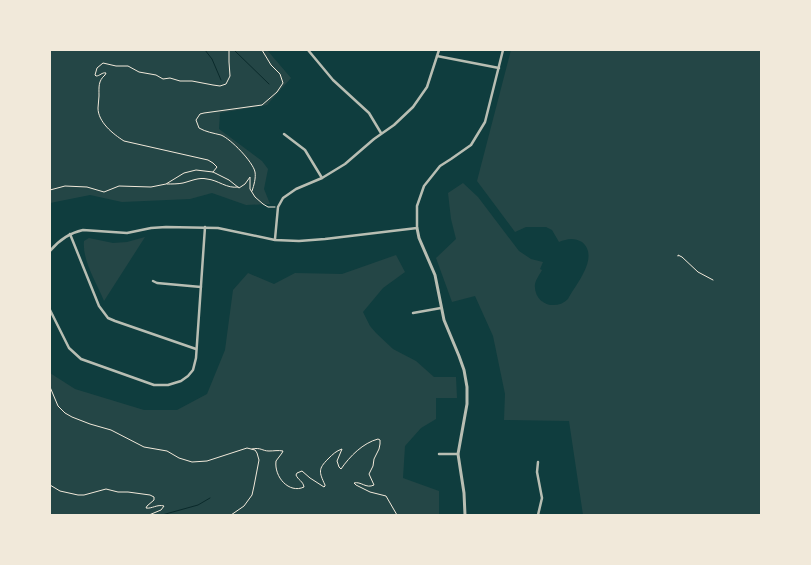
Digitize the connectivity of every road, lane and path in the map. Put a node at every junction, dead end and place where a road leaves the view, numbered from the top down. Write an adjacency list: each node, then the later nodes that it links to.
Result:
1 (229, 50): 10 (path)
2 (262, 50): 15 (path)
3 (308, 50): 9 (street)
4 (439, 50): 6 (street)
5 (504, 50): 7 (street)
6 (438, 56): 7 (street); 9 (street)
7 (499, 68): 18 (street)
8 (284, 134): 11 (street)
9 (381, 134): 11 (street)
10 (213, 172): 12 (path); 13 (path)
11 (322, 178): 16 (street)
12 (166, 184): 13 (path); 14 (path)
13 (238, 187): 15 (path)
14 (51, 189)
15 (252, 191): 16 (path)
16 (278, 207): 20 (street)
17 (204, 227): 19 (street); 20 (street); 25 (street)
18 (417, 228): 20 (street); 26 (street)
19 (70, 234): 21 (street); 29 (street)
20 (275, 240)
21 (50, 252)
22 (678, 256): 23 (path)
23 (713, 280)
24 (153, 281): 25 (street)
25 (201, 287): 29 (street)
26 (441, 308): 28 (street); 33 (street)
27 (50, 310): 29 (street)
28 (414, 313)
29 (197, 349)
30 (50, 387): 31 (path)
31 (252, 449): 37 (path); 38 (path)
32 (439, 454): 33 (street)
33 (458, 454): 39 (street)
34 (538, 462): 40 (street)
35 (50, 485): 36 (path)
36 (149, 515)
37 (231, 515)
38 (398, 515)
39 (465, 515)
40 (538, 515)

